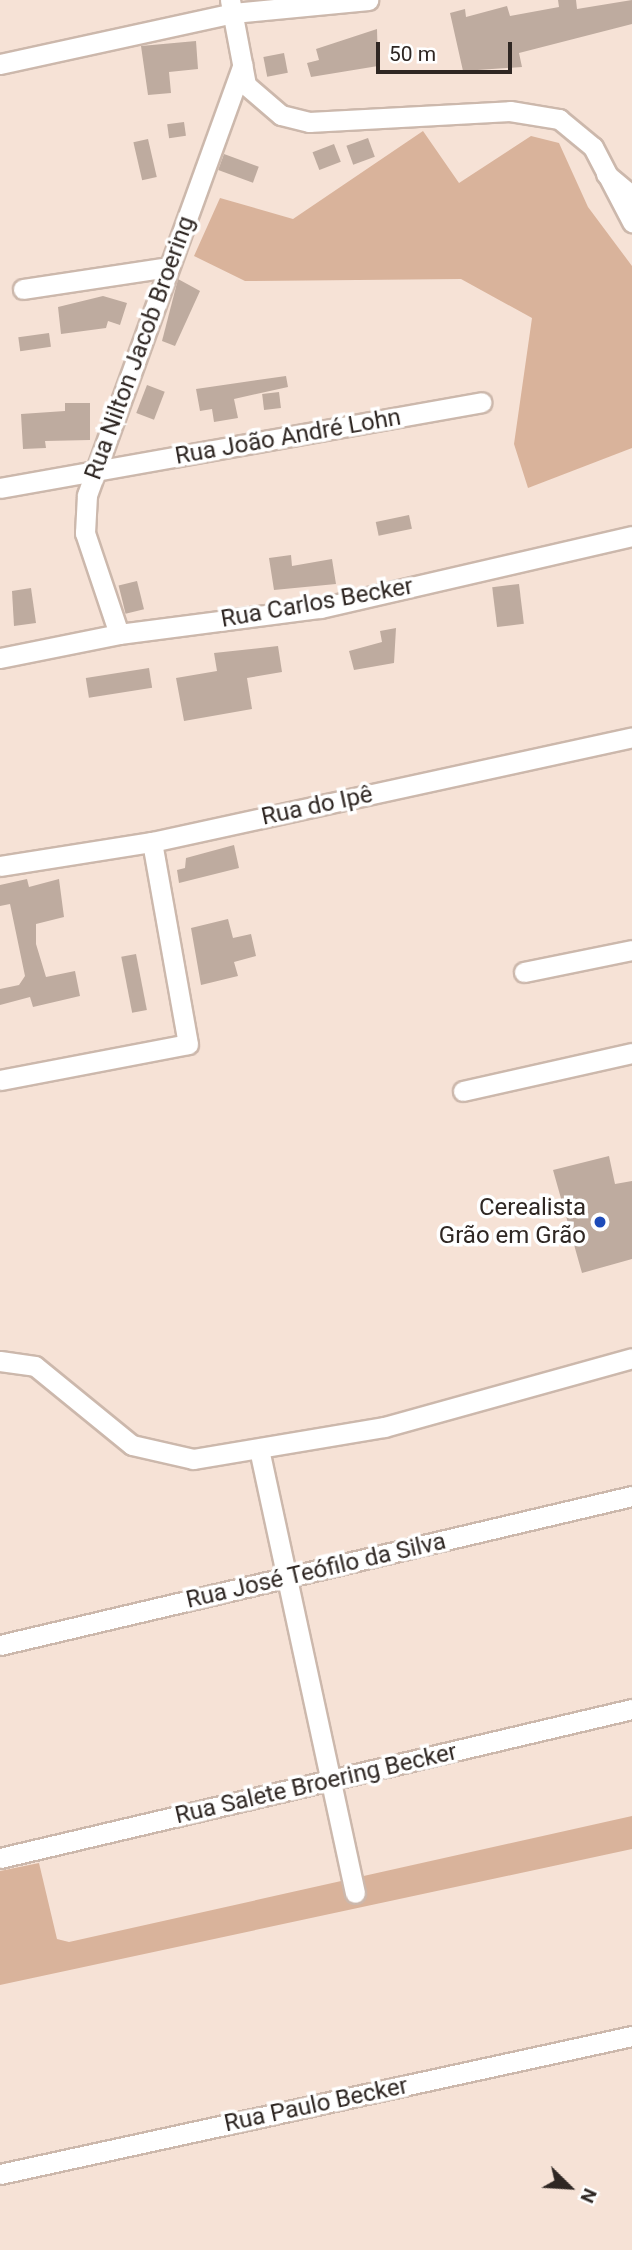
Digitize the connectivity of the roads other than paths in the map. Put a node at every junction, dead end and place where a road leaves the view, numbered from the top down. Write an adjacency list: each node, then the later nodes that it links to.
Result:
1 (368, 0): 2 (street)
2 (231, 7): 3 (street); 4 (street)
3 (0, 64)
4 (243, 65): 5 (street); 8 (street, Rua Nilton Jacob Broering)
5 (600, 169): 6 (street); 7 (street)
6 (632, 196)
7 (632, 222)
8 (168, 267): 9 (street); 11 (street, Rua Nilton Jacob Broering)
9 (23, 289)
10 (481, 402): 11 (street, Rua João André Lohn)
11 (94, 471): 12 (street, Rua João André Lohn); 14 (street, Rua Nilton Jacob Broering)
12 (0, 488)
13 (632, 536): 14 (street, Rua Carlos Becker)
14 (119, 634): 15 (street, Rua Carlos Becker)
15 (0, 658)
16 (632, 737): 17 (street, Rua do Ipê)
17 (152, 842): 18 (street, Rua do Ipê); 22 (street)
18 (0, 866)
19 (632, 950): 20 (street)
20 (524, 972)
21 (632, 1053): 23 (street)
22 (0, 1080)
23 (463, 1091)
24 (632, 1358): 26 (street)
25 (0, 1361): 26 (street)
26 (259, 1449): 28 (street)
27 (632, 1496): 28 (street, Rua José Teófilo da Silva)
28 (288, 1577): 29 (street, Rua José Teófilo da Silva); 31 (street)
29 (0, 1645)
30 (632, 1709): 31 (street, Rua Salete Broering Becker)
31 (332, 1781): 32 (street, Rua Salete Broering Becker); 33 (street)
32 (0, 1858)
33 (355, 1893)
34 (632, 2036): 35 (street, Rua Paulo Becker)
35 (0, 2174)

